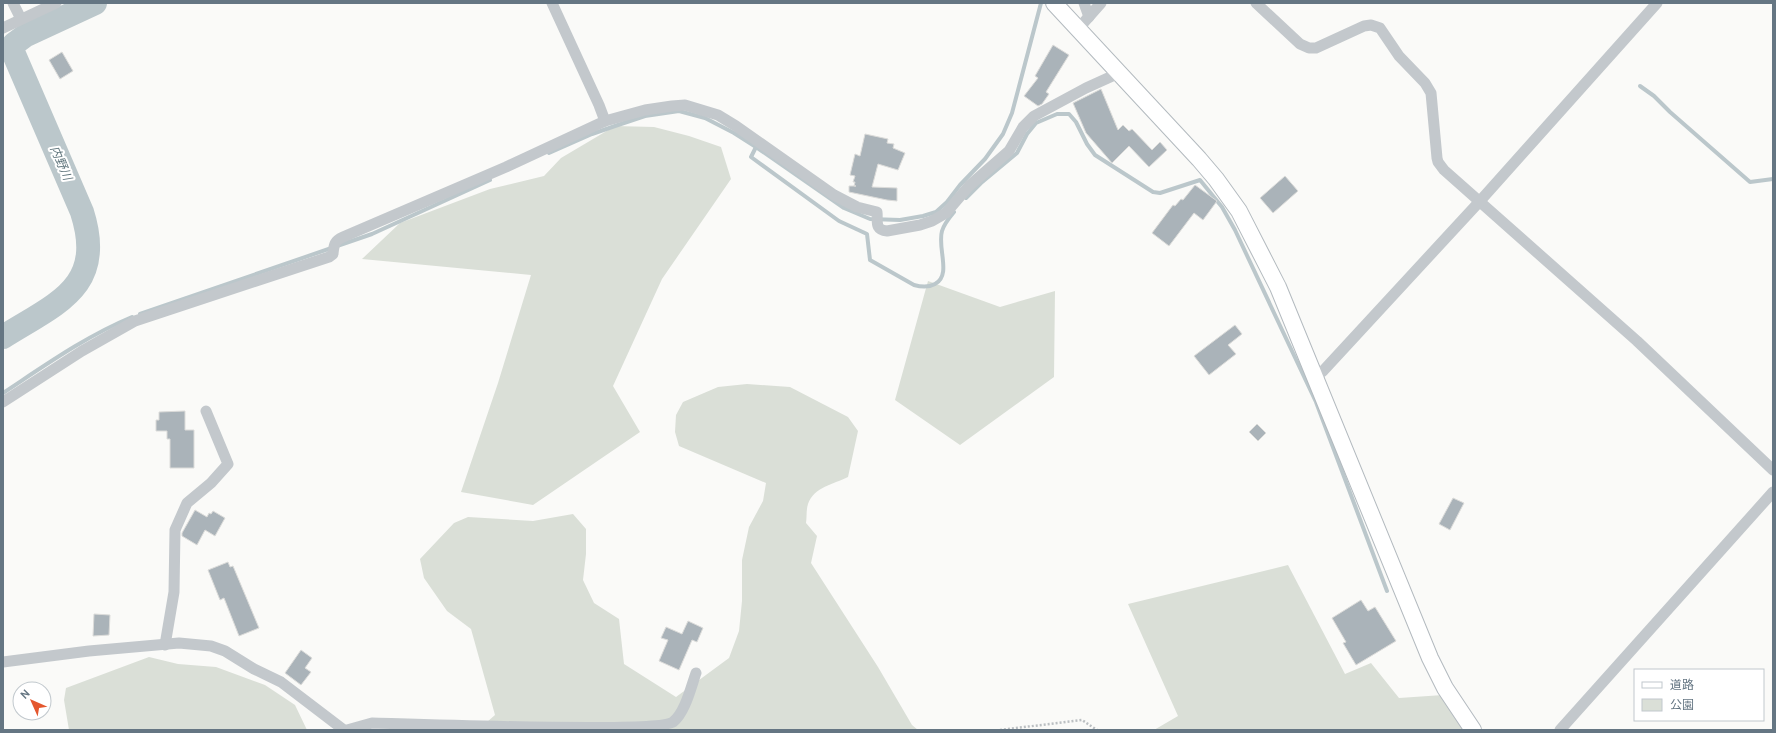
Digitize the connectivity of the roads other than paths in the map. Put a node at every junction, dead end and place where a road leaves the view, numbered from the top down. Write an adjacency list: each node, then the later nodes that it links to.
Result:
1 (13, 3): 10 (street)
2 (56, 3): 10 (street)
3 (552, 3): 14 (street)
4 (1054, 3): 12 (street)
5 (1084, 3): 9 (street)
6 (1101, 3): 9 (street)
7 (1256, 3): 15 (street)
8 (1657, 3): 15 (street)
9 (1089, 17): 12 (street)
10 (19, 20): 11 (street)
11 (3, 28)
12 (1078, 29): 13 (street)
13 (1119, 73): 14 (street); 16 (street)
14 (605, 121): 17 (street)
15 (1480, 201): 16 (street); 19 (street)
16 (1315, 377): 26 (street)
17 (3, 402)
18 (206, 411): 21 (street)
19 (1773, 470)
20 (1773, 492): 27 (street)
21 (165, 645): 22 (street); 24 (street)
22 (3, 662)
23 (696, 673): 25 (street)
24 (344, 730)
25 (347, 730)
26 (1473, 730)
27 (1560, 730)

